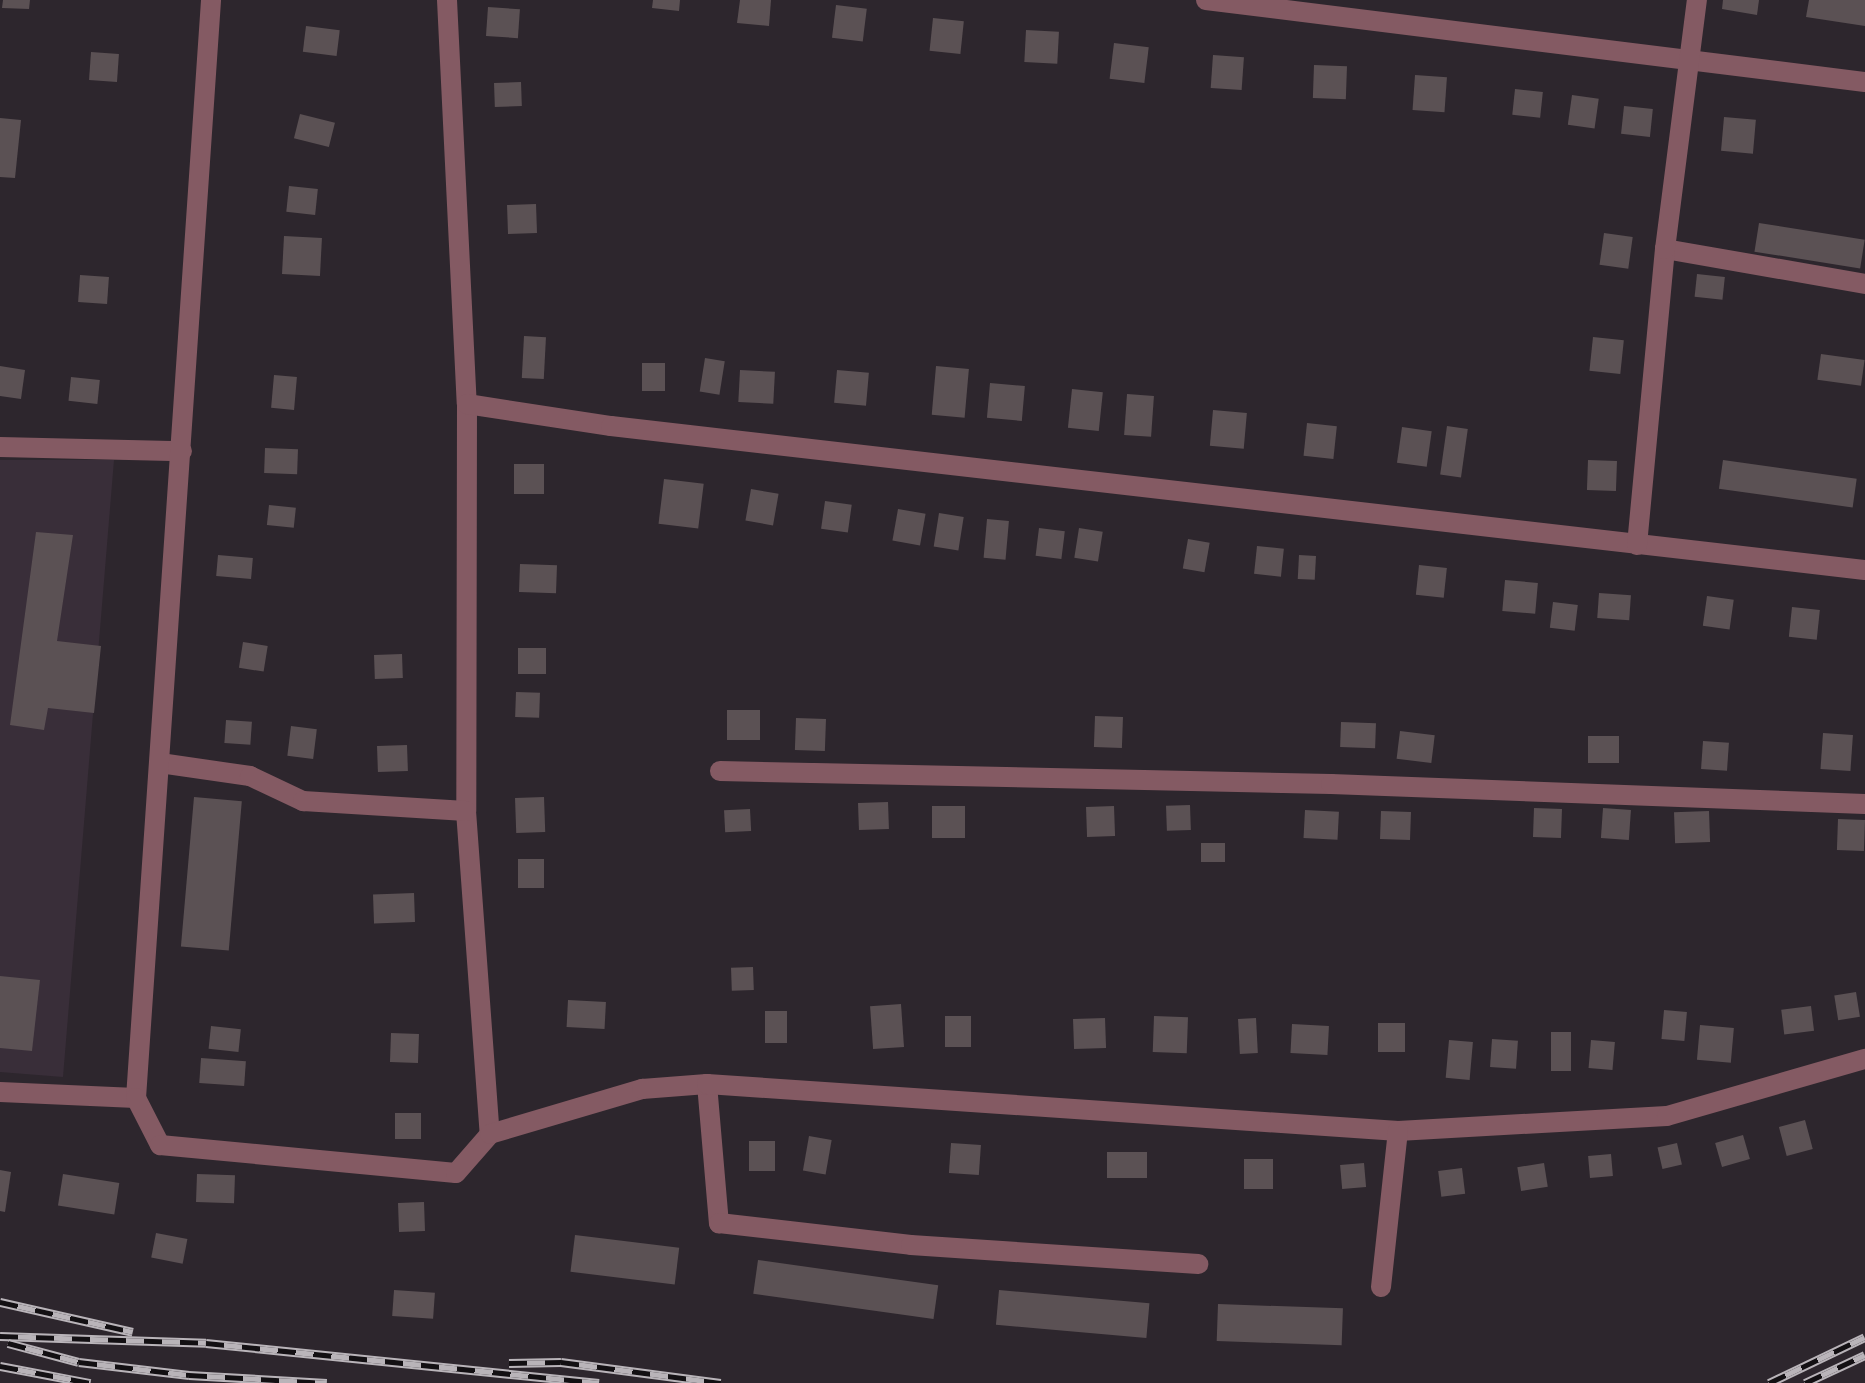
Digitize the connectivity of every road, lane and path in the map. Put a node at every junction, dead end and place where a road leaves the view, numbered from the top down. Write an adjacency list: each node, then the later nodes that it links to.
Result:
1 (211, 0): 11 (street)
2 (447, 0): 9 (street)
3 (1206, 0): 5 (street)
4 (1697, 0): 5 (street)
5 (1688, 60): 6 (street); 7 (street)
6 (1865, 82)
7 (1665, 249): 8 (street); 12 (street)
8 (1865, 284)
9 (467, 404): 12 (street); 17 (street)
10 (0, 447): 11 (street)
11 (182, 451): 14 (street)
12 (1637, 545): 13 (street)
13 (1865, 570)
14 (160, 763): 17 (street); 21 (street)
15 (720, 771): 16 (street)
16 (1865, 804)
17 (466, 811): 23 (street)
18 (1865, 1059): 22 (street)
19 (707, 1084): 22 (street); 23 (street); 24 (street)
20 (0, 1092): 21 (street)
21 (136, 1098): 23 (street)
22 (1398, 1131): 25 (street)
23 (490, 1134)
24 (1198, 1264)
25 (1381, 1287)

